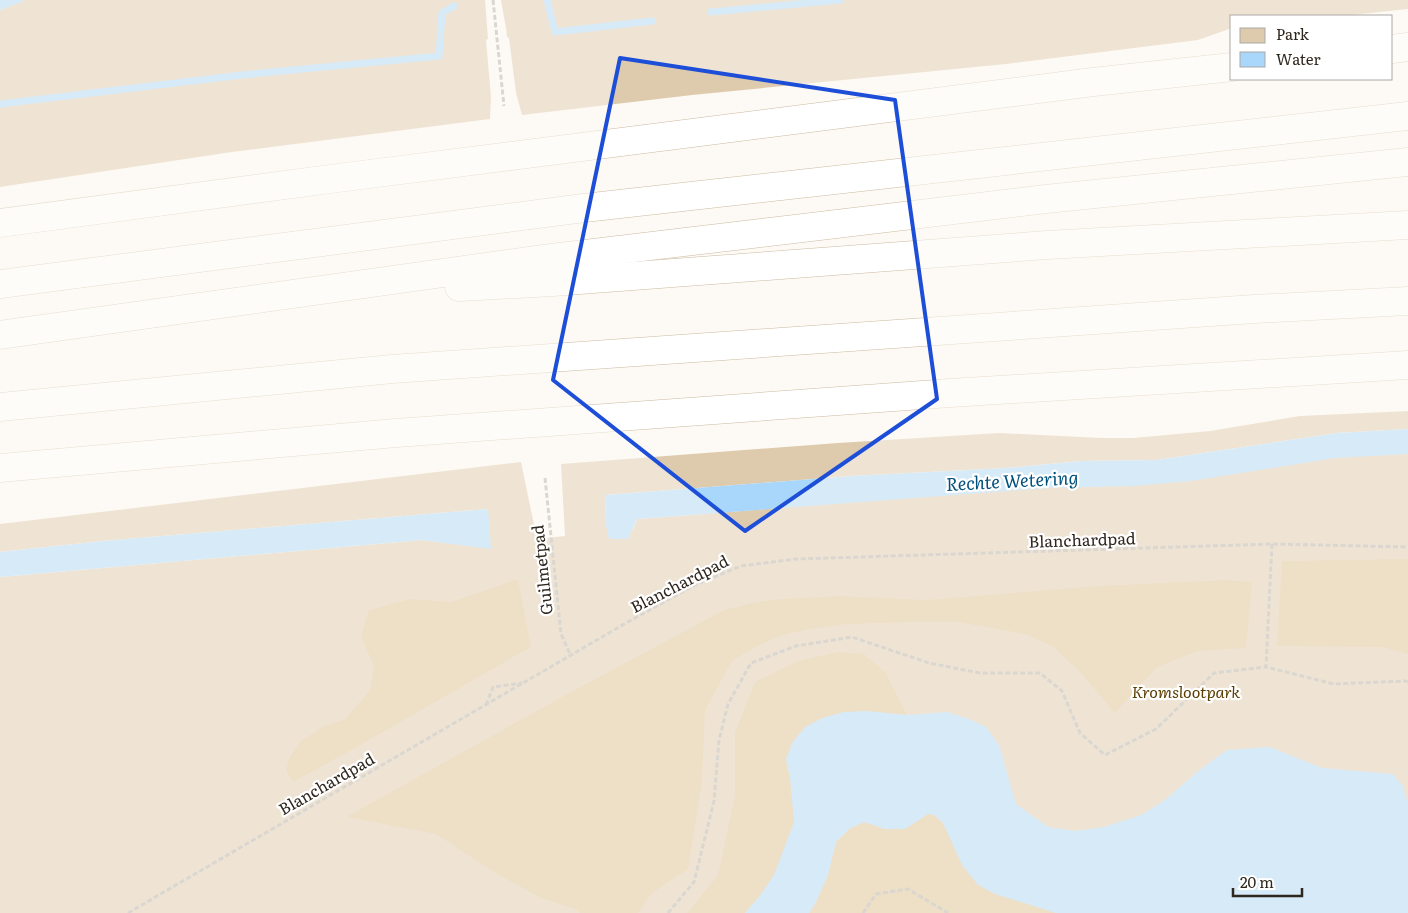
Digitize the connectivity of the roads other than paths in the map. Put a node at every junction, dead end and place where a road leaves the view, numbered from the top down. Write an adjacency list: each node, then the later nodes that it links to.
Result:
1 (1408, 47): 2 (highway)
2 (1393, 49)
3 (1230, 67): 6 (highway)
4 (1408, 116): 8 (highway)
5 (1408, 162): 9 (highway)
6 (0, 223)
7 (1408, 225): 9 (highway)
8 (0, 284)
9 (279, 297): 11 (highway)
10 (1408, 301): 13 (highway)
11 (0, 335)
12 (1408, 365): 14 (highway)
13 (0, 407)
14 (0, 468)

